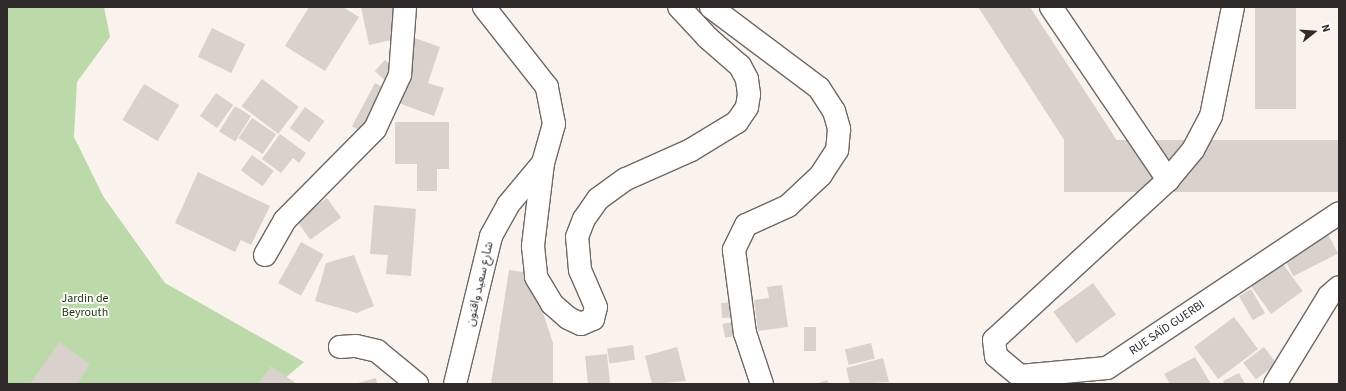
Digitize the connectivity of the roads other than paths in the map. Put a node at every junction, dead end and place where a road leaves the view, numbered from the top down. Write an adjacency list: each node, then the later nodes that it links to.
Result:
1 (405, 7): 10 (street)
2 (484, 7): 7 (street, شارع سعيد واقنون)
3 (679, 7): 7 (street)
4 (711, 7): 15 (street)
5 (1051, 7): 8 (street)
6 (1233, 7): 8 (street)
7 (544, 163): 14 (street, شارع سعيد واقنون)
8 (1168, 180): 9 (street, RUE SAÏD GUERBI)
9 (1339, 213)
10 (265, 255)
11 (1336, 293): 16 (street)
12 (340, 347): 13 (street)
13 (417, 384)
14 (455, 384)
15 (762, 384)
16 (1275, 384)

